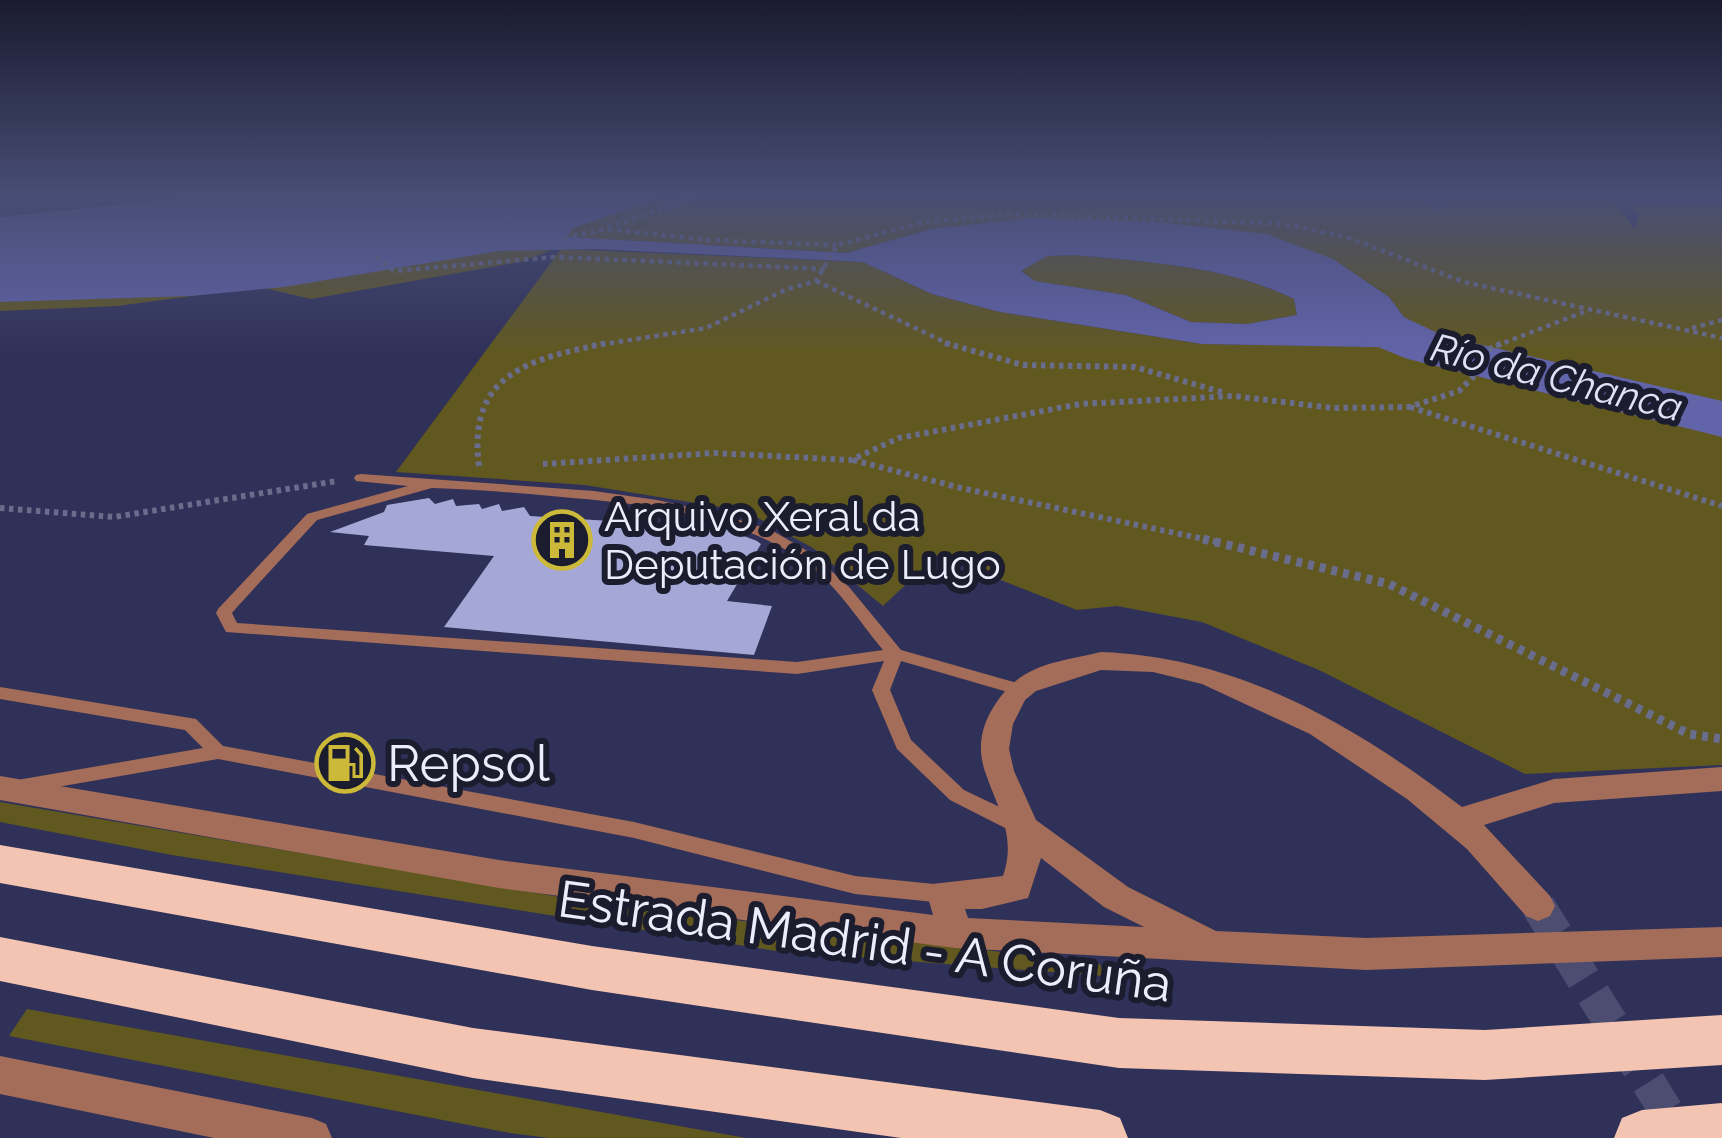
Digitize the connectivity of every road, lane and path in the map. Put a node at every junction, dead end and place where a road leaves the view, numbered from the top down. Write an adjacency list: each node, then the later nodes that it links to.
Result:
1 (835, 250): 4 (path)
2 (1377, 250): 6 (path)
3 (376, 257): 4 (path)
4 (828, 266): 5 (path)
5 (816, 281): 10 (path); 15 (path)
6 (1586, 311): 8 (path); 11 (path)
7 (1722, 320): 8 (path)
8 (1685, 329): 9 (path)
9 (1722, 338)
10 (1234, 396): 11 (path); 12 (path)
11 (1408, 407): 19 (path)
12 (851, 460): 13 (path); 26 (path)
13 (532, 465)
14 (462, 467): 15 (path)
15 (479, 467): 16 (path)
16 (495, 467)
17 (361, 478): 18 (lane); 20 (path)
18 (428, 485): 22 (lane); 23 (lane)
19 (1722, 506)
20 (0, 508)
21 (209, 601): 22 (lane)
22 (232, 602): 23 (lane)
23 (896, 654): 24 (lane); 31 (lane)
24 (1018, 689): 30 (street); 31 (street)
25 (0, 693): 27 (lane)
26 (1722, 739)
27 (218, 752): 29 (lane); 33 (lane)
28 (1722, 779): 30 (street)
29 (3, 788): 35 (street)
30 (1458, 821): 34 (street)
31 (1028, 830): 33 (street); 37 (street)
32 (0, 864): 39 (highway, Estrada Madrid - A Coruña)
33 (944, 894): 35 (street)
34 (1538, 906)
35 (955, 933): 37 (street)
36 (1722, 942): 37 (street)
37 (1216, 946)
38 (0, 959): 43 (highway)
39 (1722, 1040)
40 (0, 1075): 42 (street)
41 (1722, 1131): 44 (highway)
42 (312, 1138)
43 (1100, 1138)
44 (1642, 1138)

